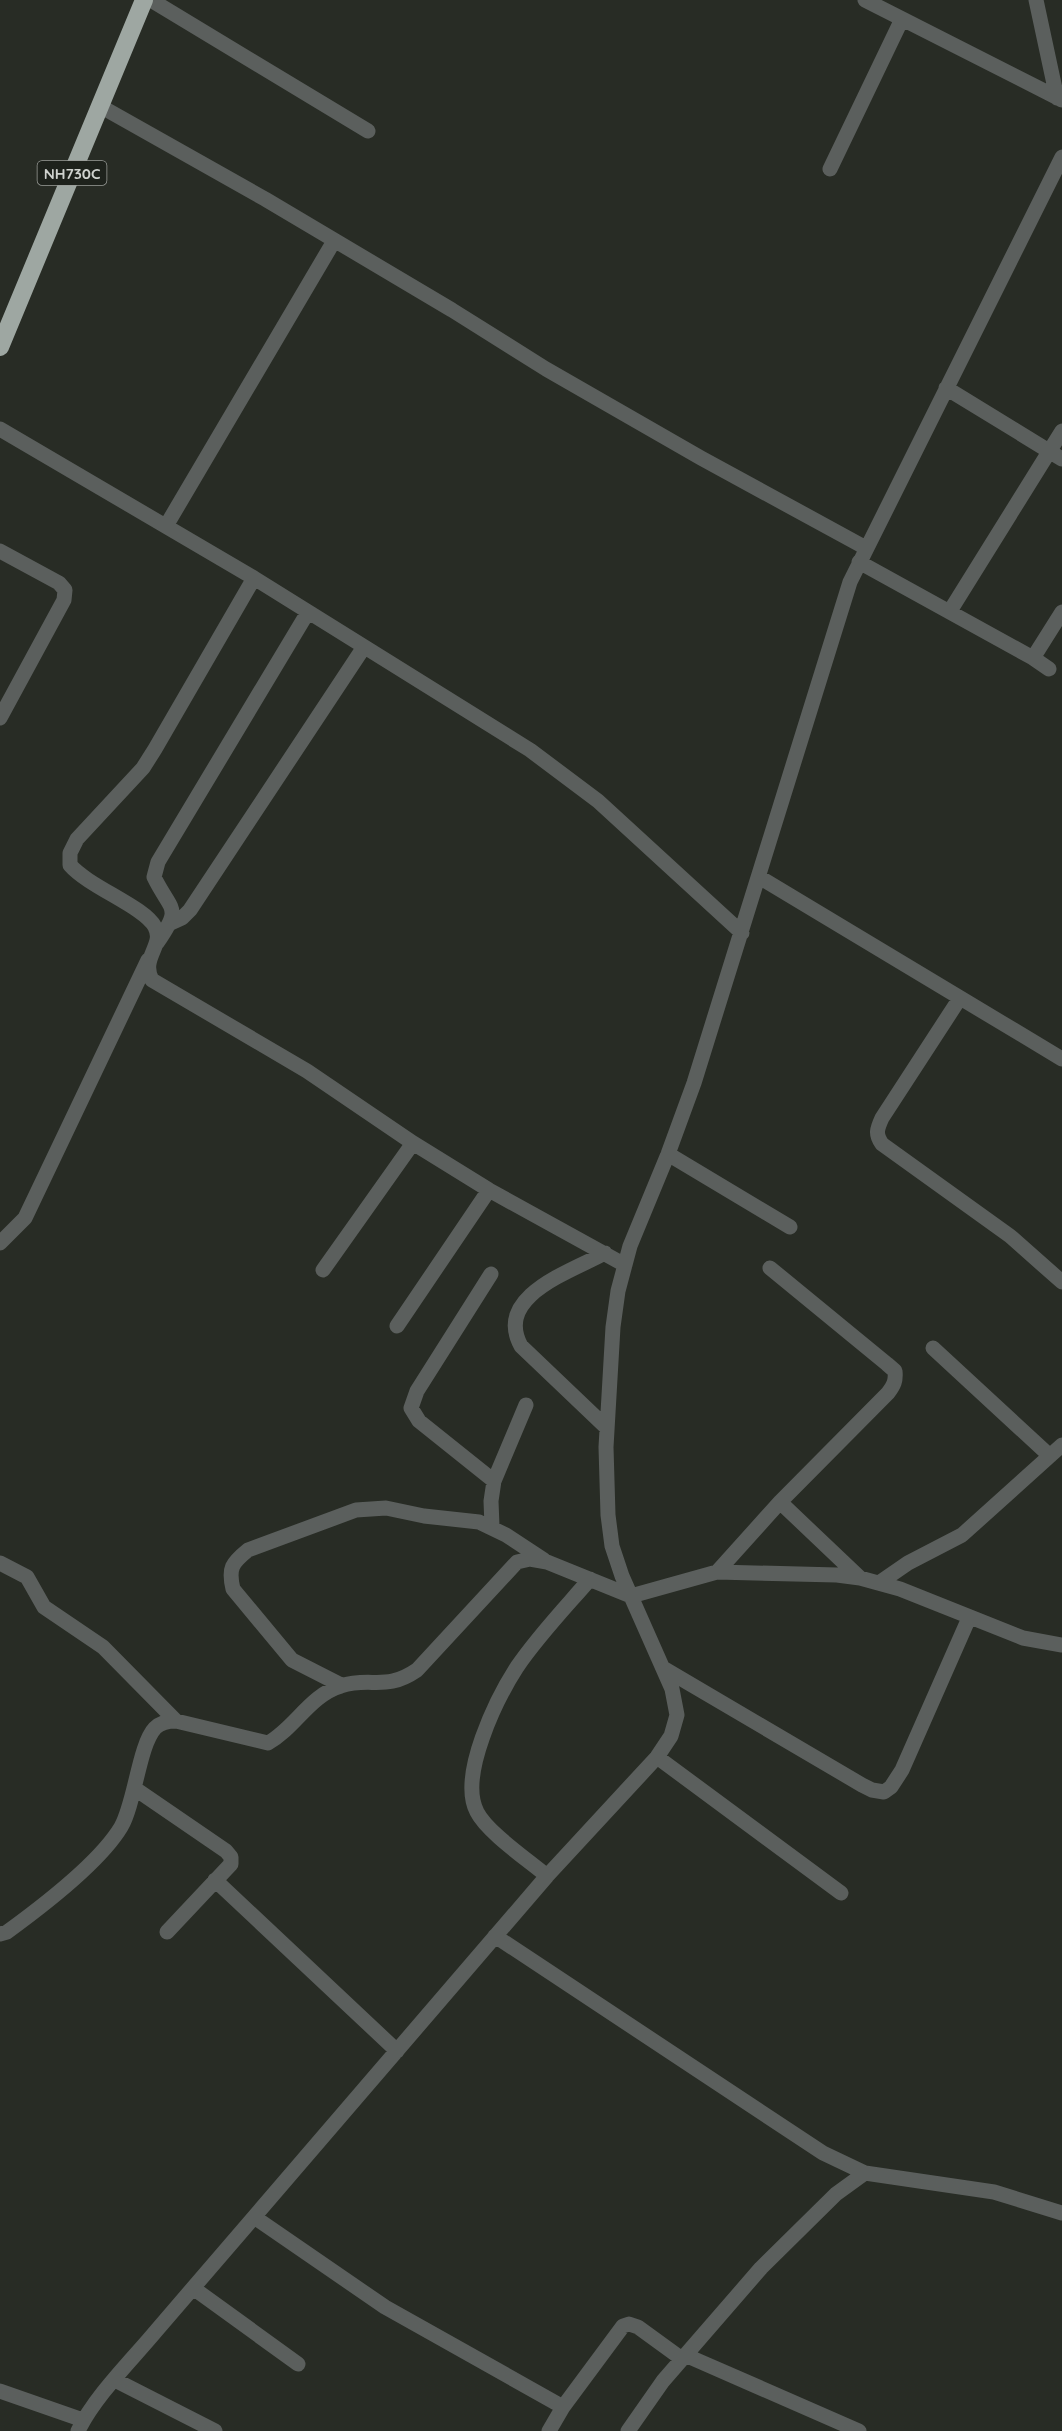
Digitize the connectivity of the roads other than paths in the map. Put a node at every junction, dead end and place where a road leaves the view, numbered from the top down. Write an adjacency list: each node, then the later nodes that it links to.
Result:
1 (144, 0): 7 (highway, NH730C)
2 (152, 0): 8 (street)
3 (865, 0): 5 (street)
4 (1036, 0): 6 (street)
5 (902, 19): 6 (street); 10 (street)
6 (1059, 99)
7 (100, 106): 12 (street); 13 (highway, NH730C)
8 (368, 131)
9 (1062, 157): 11 (street)
10 (830, 169)
11 (1056, 185): 14 (street)
12 (334, 241): 18 (street); 19 (street)
13 (0, 346)
14 (946, 388): 17 (street); 19 (street)
15 (0, 429): 18 (street)
16 (1062, 431): 17 (street)
17 (1056, 455): 23 (street)
18 (166, 526): 22 (street)
19 (866, 548): 21 (street)
20 (0, 551): 29 (street)
21 (859, 562): 23 (street); 30 (street)
22 (254, 578): 24 (street); 33 (street)
23 (950, 611): 27 (street)
24 (308, 612): 26 (street); 31 (street)
25 (1062, 612): 27 (street)
26 (364, 647): 31 (street); 32 (street)
27 (1033, 658): 28 (street)
28 (1048, 669)
29 (0, 718)
30 (759, 877): 32 (street); 35 (street)
31 (171, 923): 33 (street)
32 (742, 933): 38 (street)
33 (156, 943): 34 (street)
34 (148, 960): 37 (street); 41 (street)
35 (960, 998): 36 (street); 47 (street)
36 (1062, 1059)
37 (413, 1143): 39 (street); 45 (street)
38 (669, 1154): 40 (street); 43 (street)
39 (489, 1190): 42 (street); 48 (street)
40 (790, 1227)
41 (0, 1243)
42 (604, 1253): 43 (street); 51 (street)
43 (625, 1264): 51 (street)
44 (770, 1268): 55 (street)
45 (323, 1270)
46 (491, 1274): 54 (street)
47 (1062, 1282)
48 (397, 1326)
49 (933, 1348): 53 (street)
50 (526, 1405): 54 (street)
51 (608, 1428): 63 (street)
52 (1062, 1444): 53 (street)
53 (1050, 1455): 62 (street)
54 (494, 1481): 56 (street)
55 (780, 1502): 59 (street); 60 (street)
56 (492, 1527): 57 (street); 67 (street)
57 (547, 1562): 61 (street); 67 (street)
58 (0, 1563): 68 (street)
59 (717, 1572): 60 (street); 63 (street)
60 (860, 1578): 62 (street)
61 (590, 1579): 63 (street); 71 (street)
62 (879, 1583): 64 (street)
63 (631, 1596): 66 (street)
64 (969, 1618): 65 (street); 66 (street)
65 (1062, 1644)
66 (663, 1668): 69 (street)
67 (341, 1686): 68 (street)
68 (176, 1721): 70 (street)
69 (657, 1757): 71 (street); 73 (street)
70 (134, 1788): 72 (street); 75 (street)
71 (547, 1876): 76 (street)
72 (215, 1880): 74 (street); 77 (street)
73 (841, 1893)
74 (168, 1932)
75 (0, 1934)
76 (495, 1936): 77 (street); 78 (street)
77 (397, 2051): 80 (street)
78 (865, 2173): 79 (street); 82 (street)
79 (1062, 2213)
80 (254, 2217): 81 (street); 86 (street)
81 (193, 2288): 83 (street); 84 (street)
82 (684, 2357): 86 (street); 90 (street); 91 (street)
83 (298, 2364)
84 (115, 2380): 87 (street); 88 (street)
85 (0, 2391): 87 (street)
86 (563, 2407): 89 (street)
87 (81, 2426)
88 (215, 2431)
89 (549, 2431)
90 (628, 2431)
91 (859, 2431)

